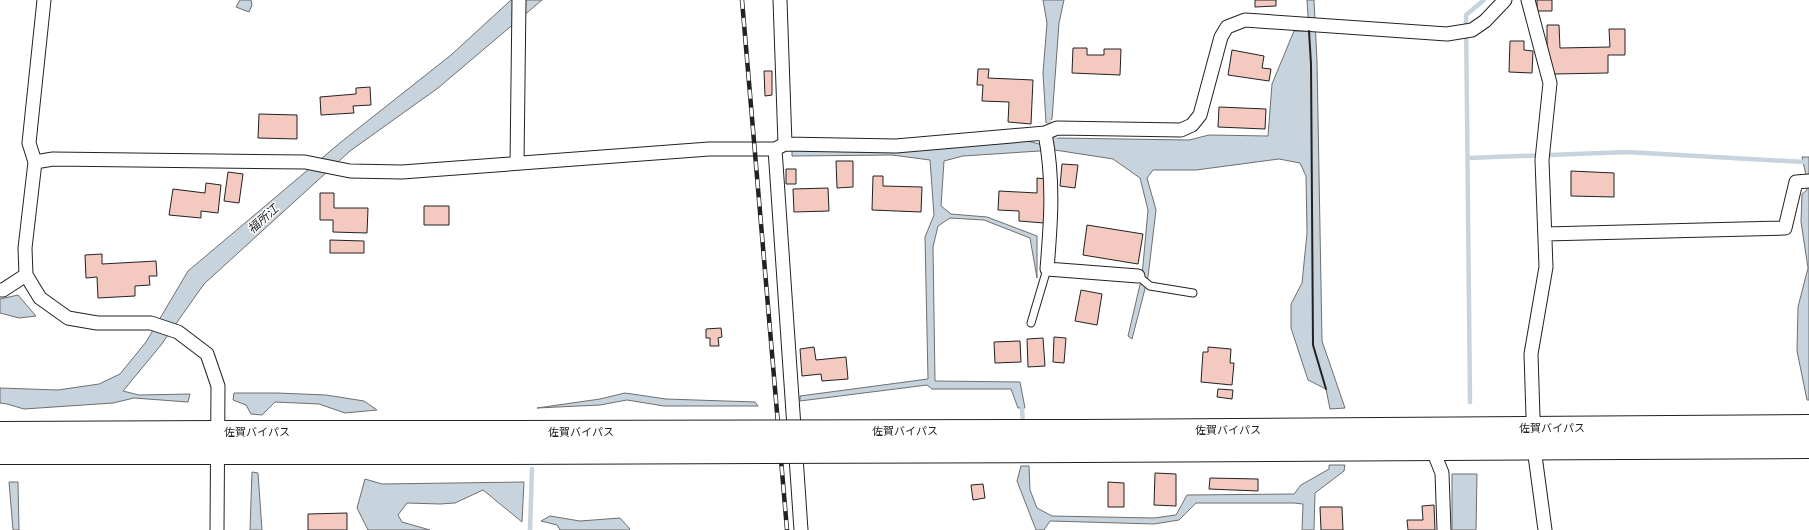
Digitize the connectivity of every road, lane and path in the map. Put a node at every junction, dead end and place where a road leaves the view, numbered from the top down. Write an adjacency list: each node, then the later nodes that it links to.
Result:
1 (44, 0): 8 (street)
2 (519, 0): 9 (street)
3 (780, 0): 7 (street)
4 (1505, 0): 6 (street)
5 (1528, 0): 11 (street)
6 (1049, 133): 7 (street); 12 (street)
7 (780, 146): 9 (street); 27 (street)
8 (34, 162): 9 (street); 13 (street)
9 (517, 163)
10 (1806, 181): 11 (street)
11 (1545, 234): 20 (street)
12 (1047, 269): 14 (street); 17 (lane)
13 (26, 275): 15 (street); 22 (street)
14 (1138, 276): 16 (lane)
15 (0, 290)
16 (1192, 293)
17 (1031, 323)
18 (1809, 426): 20 (highway, 佐賀バイパス)
19 (0, 433): 22 (highway, 佐賀バイパス)
20 (1533, 438): 21 (highway, 佐賀バイパス); 23 (highway, 佐賀バイパス); 24 (highway, 佐賀バイパス); 29 (street)
21 (1081, 441): 22 (highway, 佐賀バイパス, bridge); 24 (highway, 佐賀バイパス)
22 (218, 442): 25 (highway, 佐賀バイパス); 26 (street)
23 (1809, 447)
24 (1436, 449): 28 (street)
25 (0, 453)
26 (217, 530)
27 (801, 530)
28 (1444, 530)
29 (1545, 530)

